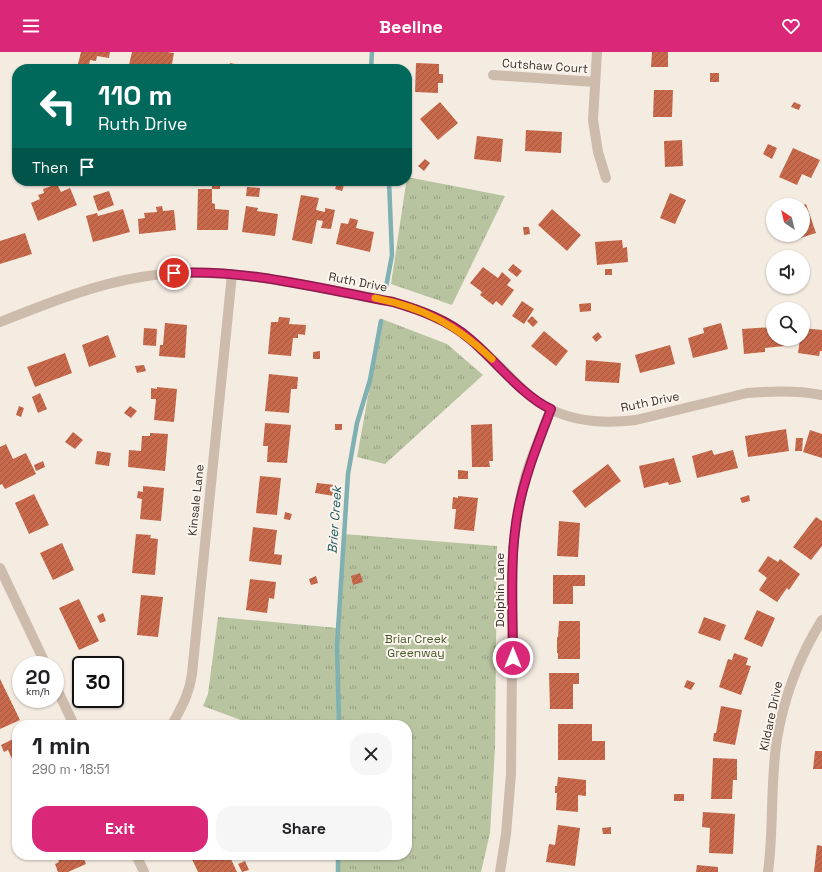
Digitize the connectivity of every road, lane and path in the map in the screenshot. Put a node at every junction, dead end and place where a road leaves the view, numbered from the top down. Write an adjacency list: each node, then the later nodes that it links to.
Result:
1 (597, 52): 3 (street)
2 (493, 75): 3 (street, Cutshaw Court)
3 (595, 82): 4 (street)
4 (606, 178)
5 (232, 274): 6 (street, Ruth Drive); 8 (street, Ruth Drive); 14 (street, Kinsale Lane)
6 (0, 322)
7 (822, 395): 8 (street, Ruth Drive)
8 (551, 409): 17 (street, Dolphin Lane)
9 (0, 568): 11 (street)
10 (822, 620): 18 (street, Kildare Drive)
11 (42, 656)
12 (64, 704): 13 (street)
13 (72, 720)
14 (175, 720)
15 (138, 860): 16 (street)
16 (144, 872)
17 (500, 872)
18 (768, 872)

